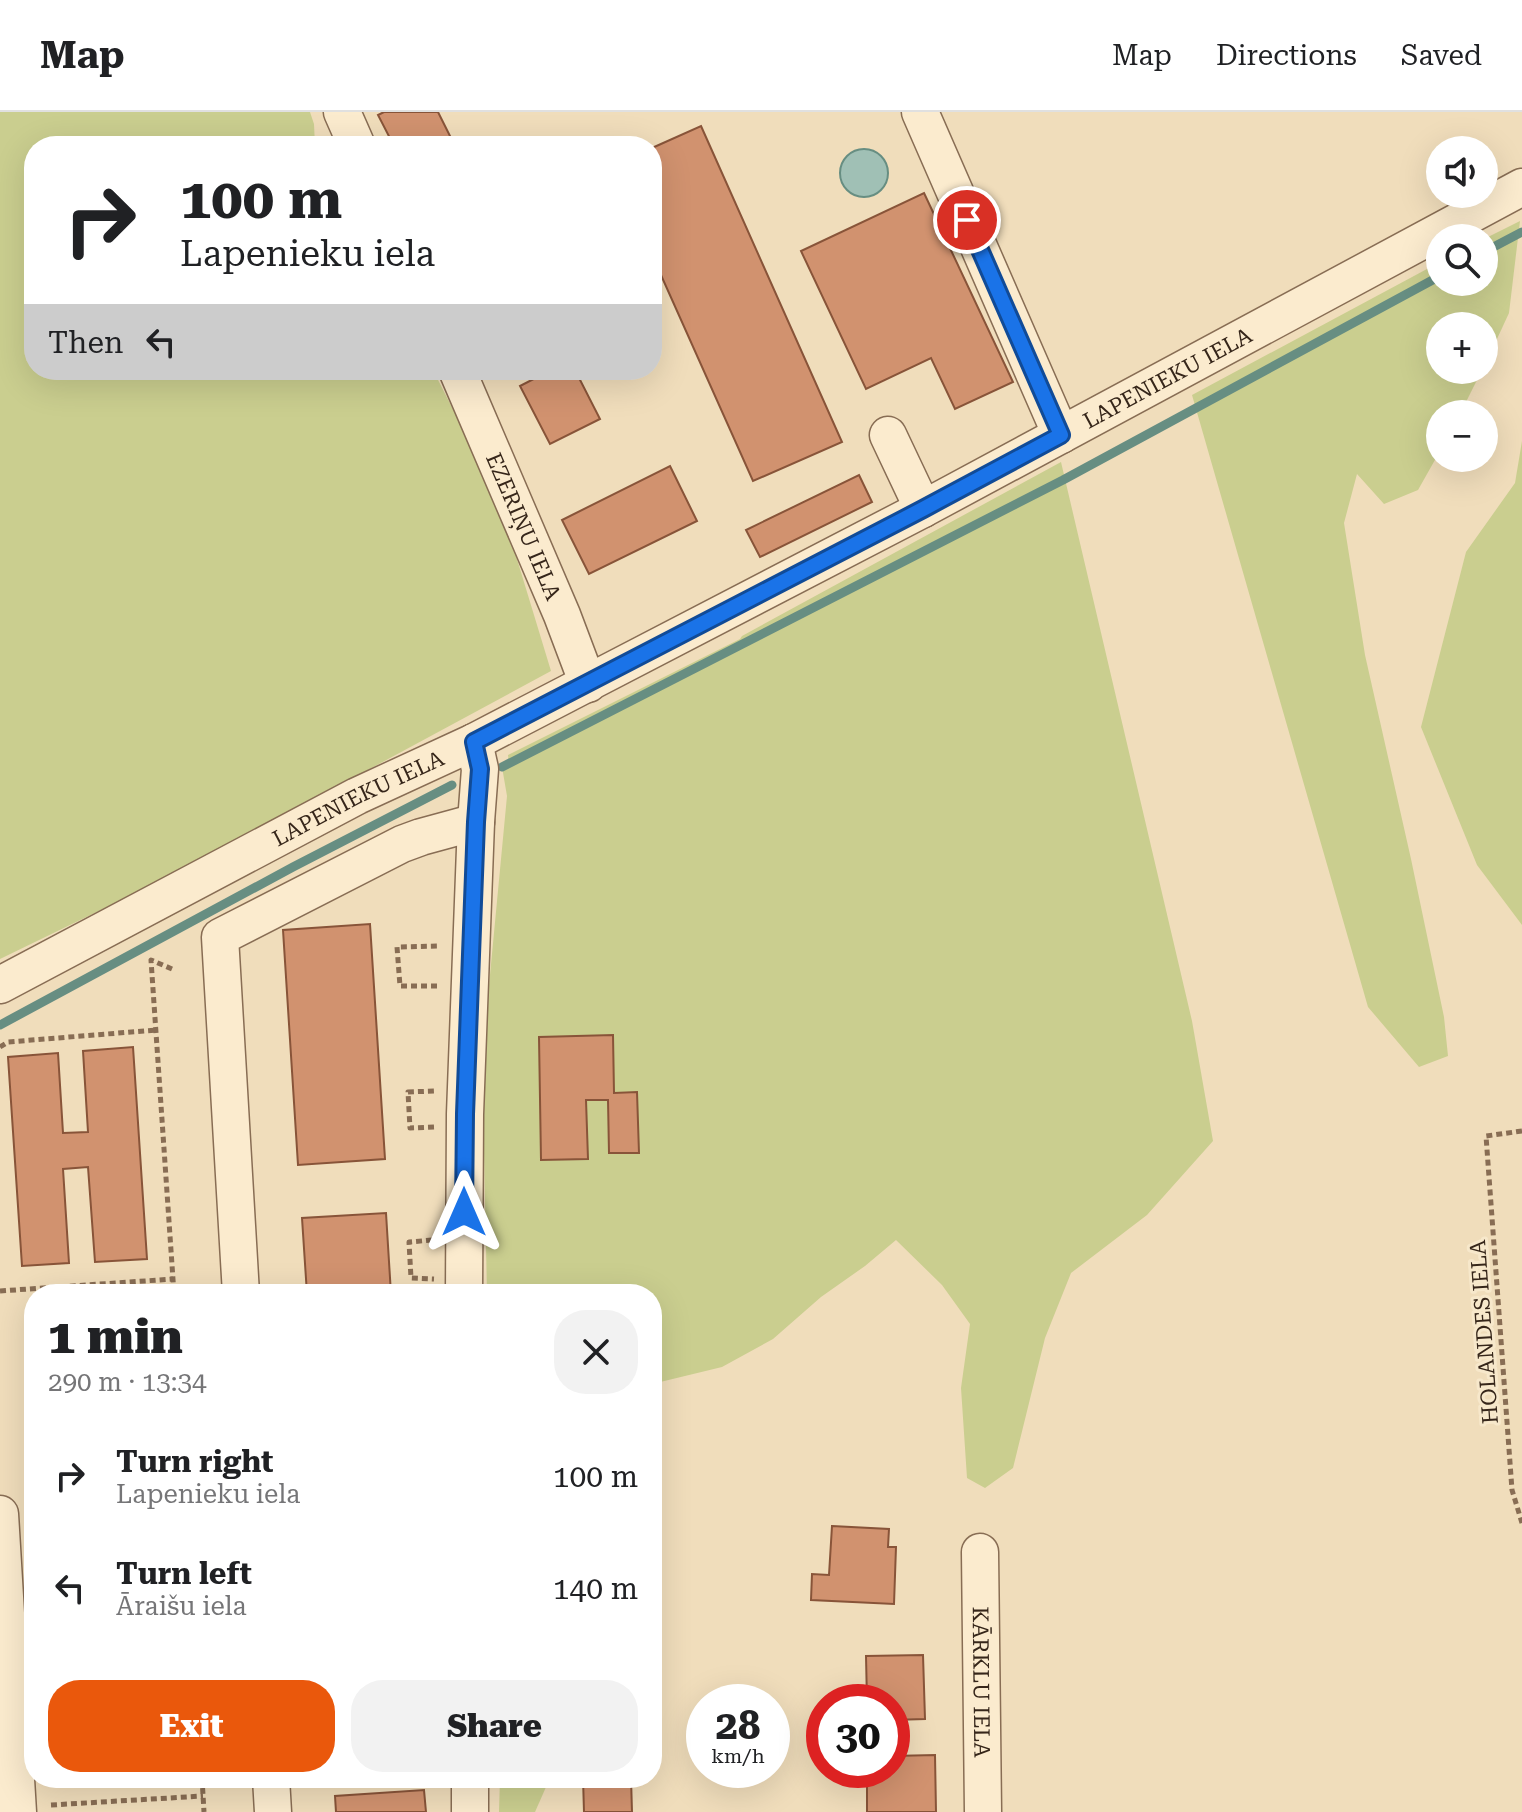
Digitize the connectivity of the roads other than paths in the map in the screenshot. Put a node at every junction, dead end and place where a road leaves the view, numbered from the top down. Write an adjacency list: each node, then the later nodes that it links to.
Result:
1 (342, 112): 3 (street)
2 (920, 112): 7 (street)
3 (353, 136)
4 (1522, 187): 7 (street, LAPENIEKU IELA)
5 (461, 380): 9 (street, EZERIŅU IELA)
6 (888, 435): 8 (street)
7 (1061, 435): 8 (street, LAPENIEKU IELA)
8 (923, 509): 9 (street, LAPENIEKU IELA)
9 (588, 684): 10 (street, LAPENIEKU IELA)
10 (474, 742): 11 (street); 12 (street, LAPENIEKU IELA)
11 (476, 822): 13 (street); 14 (street)
12 (0, 985)
13 (240, 1284)
14 (453, 1284)
15 (0, 1514): 19 (street)
16 (980, 1552): 22 (street, KĀRKLU IELA)
17 (272, 1788): 20 (street)
18 (470, 1788): 21 (street)
19 (18, 1809)
20 (273, 1812)
21 (470, 1812)
22 (983, 1812)

